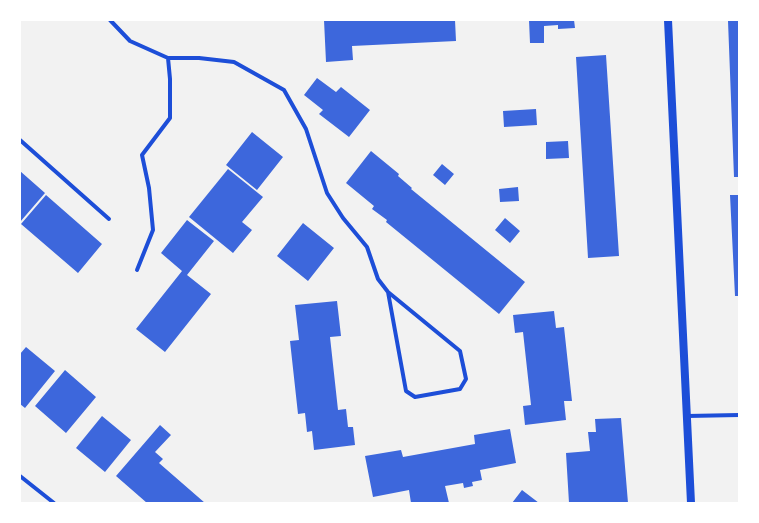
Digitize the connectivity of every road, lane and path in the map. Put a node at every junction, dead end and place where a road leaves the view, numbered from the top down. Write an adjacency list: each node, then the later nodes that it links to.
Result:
1 (110, 20): 3 (street)
2 (668, 20): 9 (main road)
3 (168, 58): 6 (street); 7 (street)
4 (20, 140): 5 (street)
5 (109, 219)
6 (137, 270)
7 (388, 292): 7 (street)
8 (739, 415): 9 (street)
9 (687, 416): 12 (main road)
10 (20, 476): 11 (street)
11 (54, 503)
12 (691, 503)

